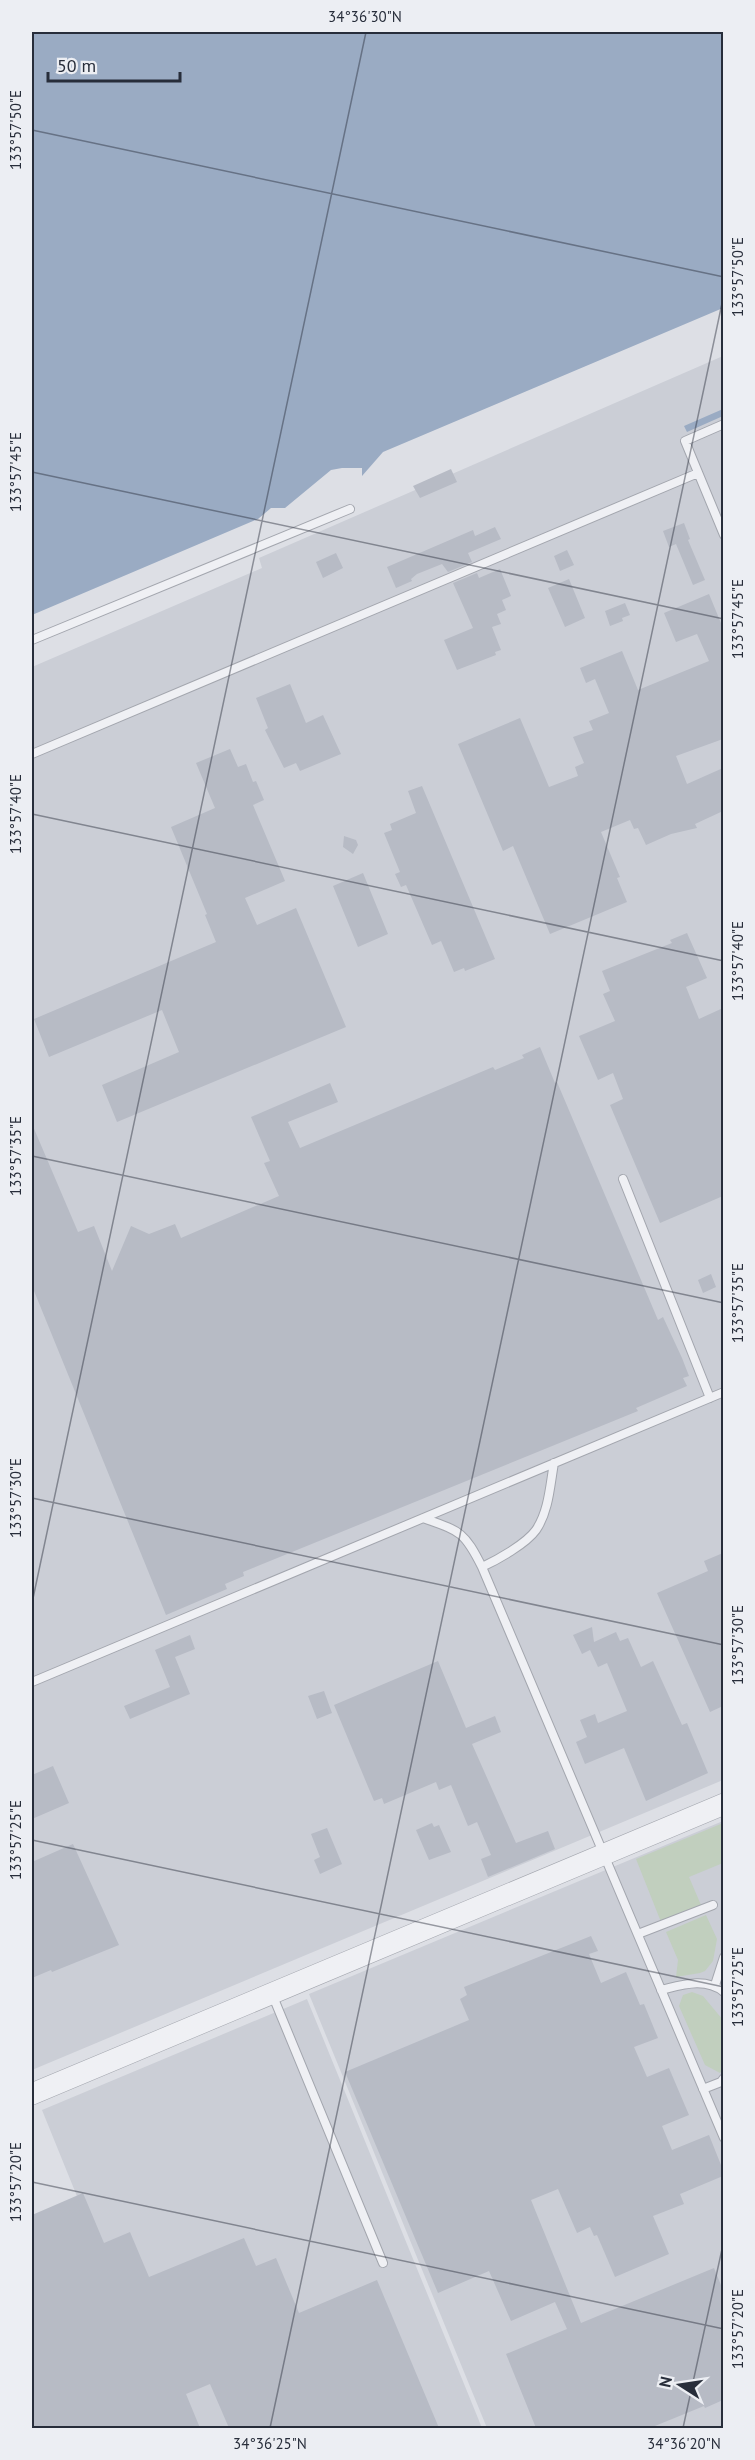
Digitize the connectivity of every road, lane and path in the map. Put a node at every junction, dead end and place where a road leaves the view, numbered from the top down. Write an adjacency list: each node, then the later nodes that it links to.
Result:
1 (723, 424): 2 (lane)
2 (698, 473): 4 (lane); 6 (lane)
3 (350, 508): 5 (lane)
4 (723, 535)
5 (32, 640)
6 (32, 754)
7 (623, 1179): 9 (lane)
8 (723, 1392): 9 (lane)
9 (710, 1398): 10 (lane)
10 (554, 1463): 11 (lane); 12 (lane)
11 (423, 1518): 12 (lane); 13 (lane)
12 (482, 1567): 15 (lane)
13 (32, 1682)
14 (723, 1804): 15 (street)
15 (604, 1855): 17 (lane); 22 (street)
16 (712, 1905): 17 (lane)
17 (638, 1934): 20 (lane)
18 (723, 1957): 19 (lane)
19 (715, 1985): 20 (lane); 21 (lane)
20 (661, 1990): 24 (lane)
21 (723, 1992)
22 (272, 1994): 25 (street); 27 (lane)
23 (723, 2081): 24 (lane)
24 (703, 2090): 26 (lane)
25 (32, 2094)
26 (723, 2139)
27 (383, 2264)

